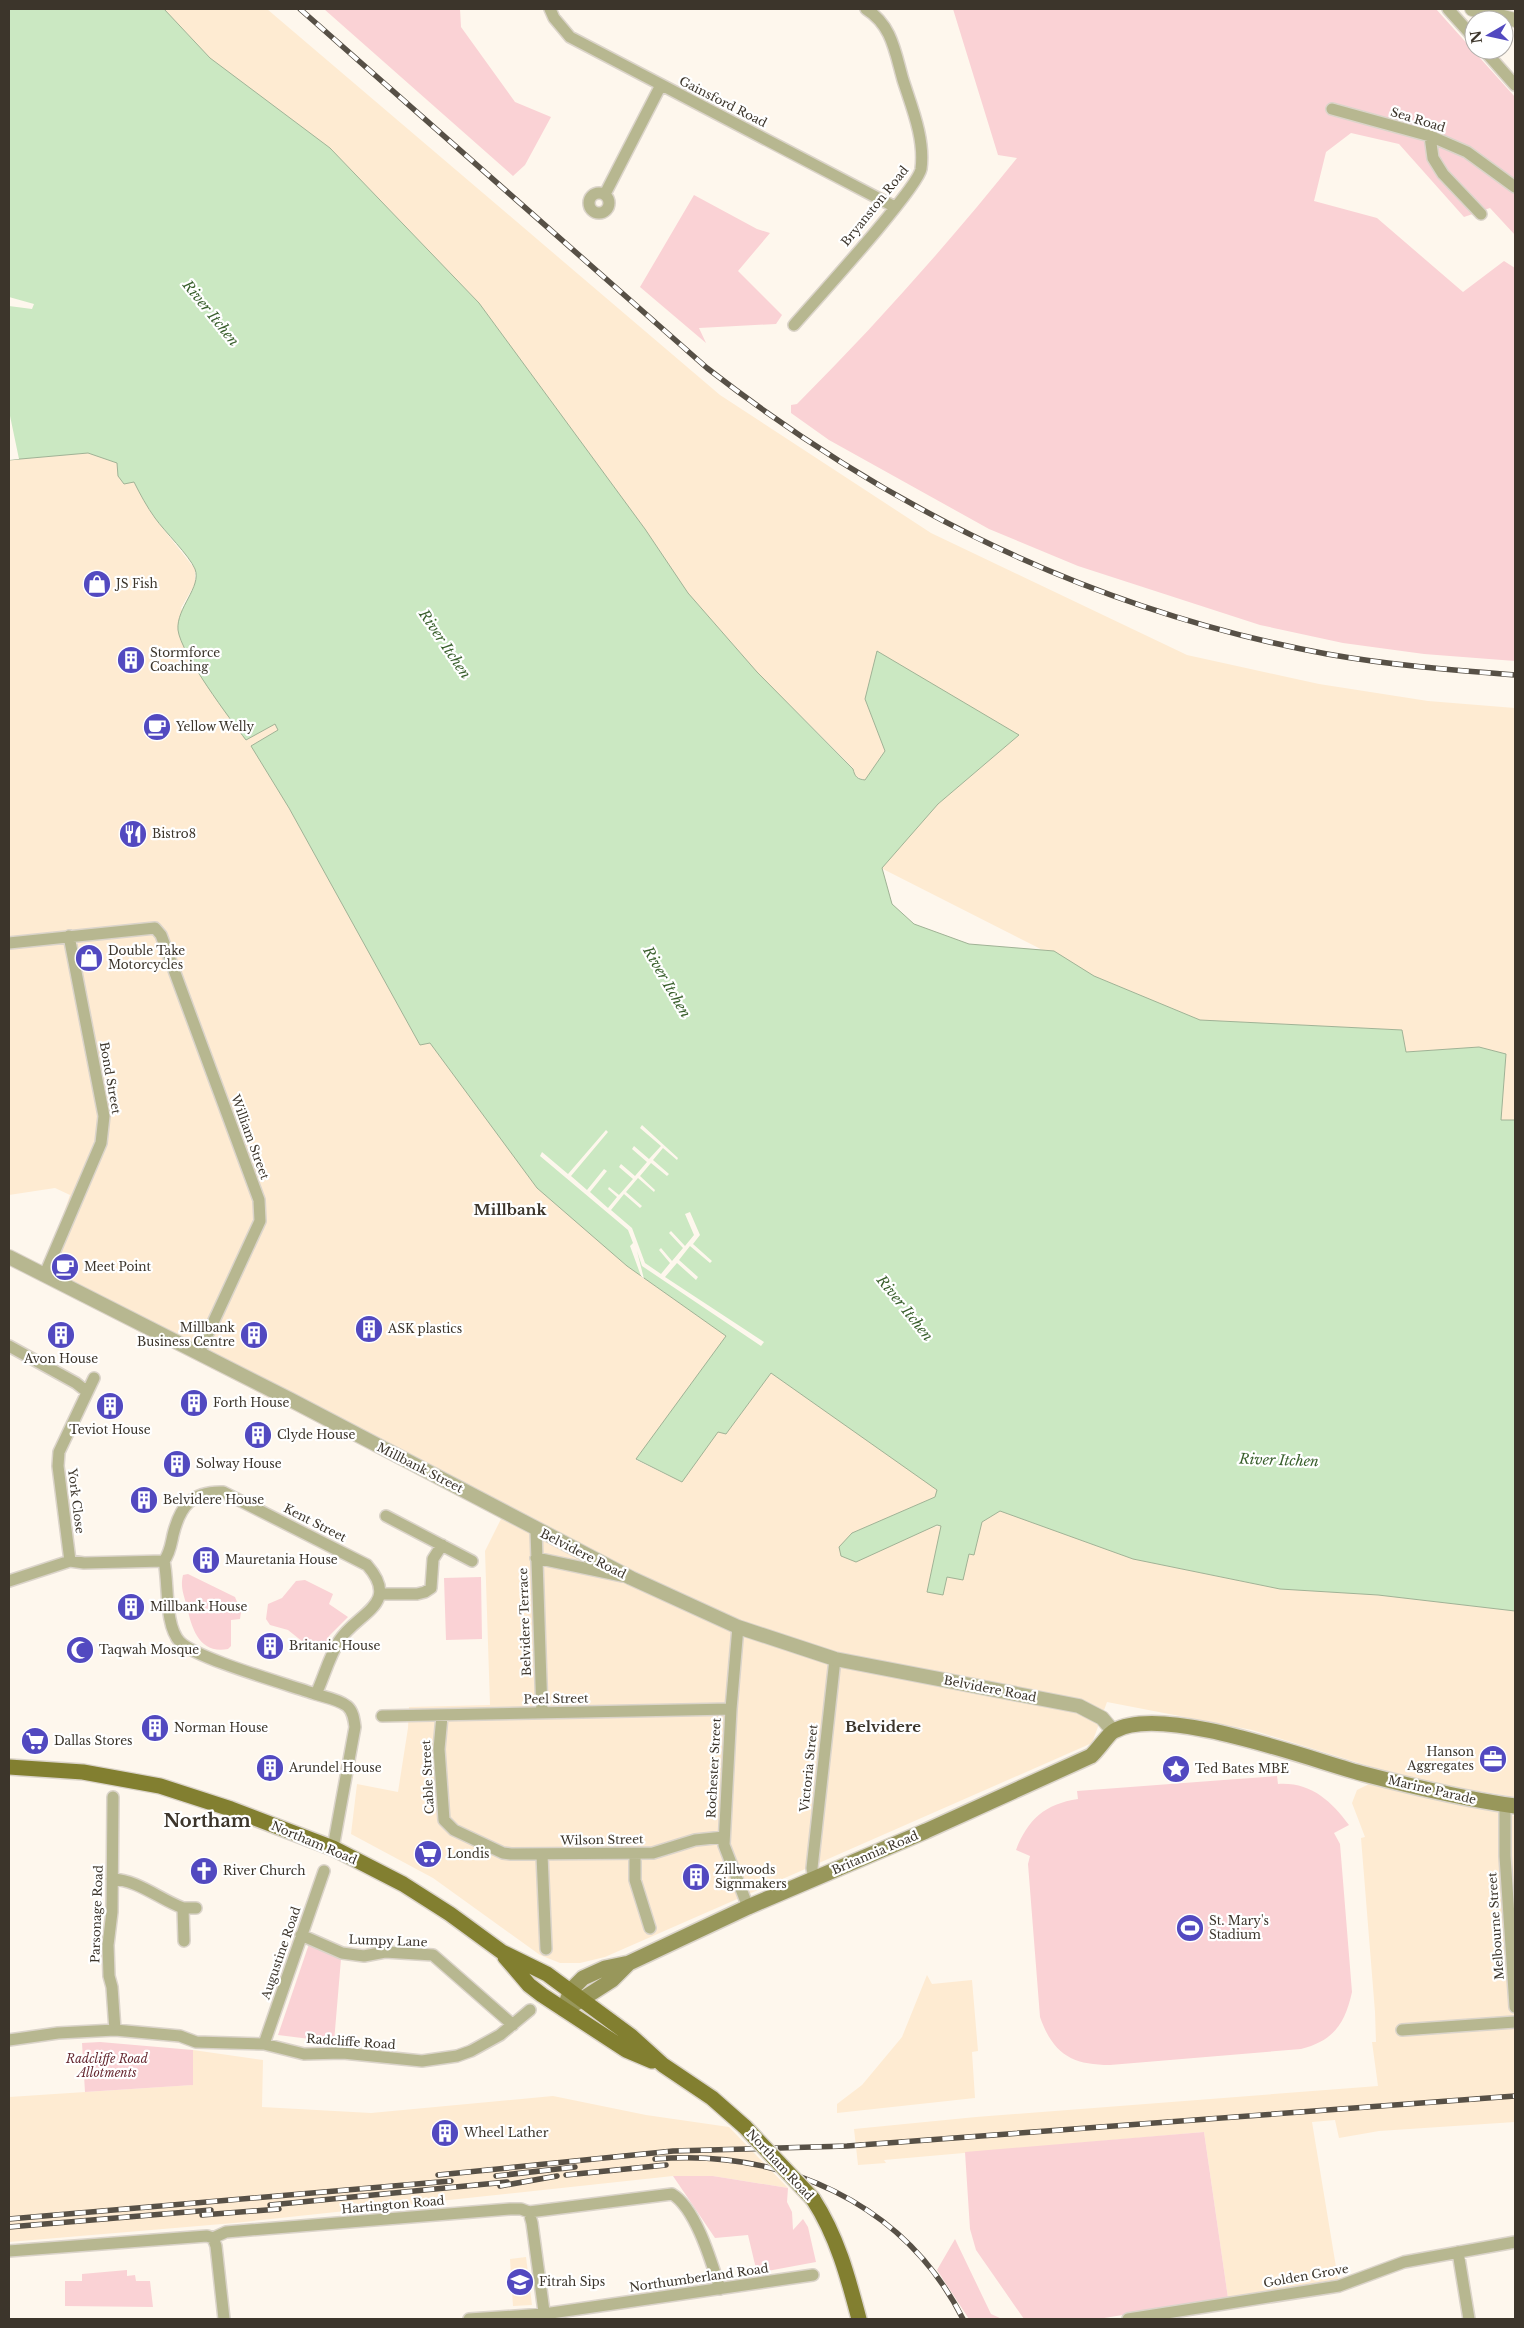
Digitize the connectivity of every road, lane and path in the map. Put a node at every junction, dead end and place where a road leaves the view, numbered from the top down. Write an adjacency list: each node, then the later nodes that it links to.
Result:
1 (550, 9): 6 (street, Gainsford Road)
2 (866, 9): 12 (street, Bryanston Road)
3 (1448, 9): 4 (street)
4 (1464, 27)
5 (1493, 60): 7 (street)
6 (661, 85): 11 (street); 12 (street, Gainsford Road)
7 (1515, 85)
8 (1332, 109): 9 (street, Sea Road)
9 (1430, 136): 10 (street, Sea Road); 13 (street)
10 (1515, 187)
11 (605, 194)
12 (895, 206): 14 (street, Bryanston Road)
13 (1481, 214)
14 (794, 325)
15 (69, 936): 16 (street); 18 (street, Bond Street); 20 (street, William Street)
16 (9, 943)
17 (9, 1258): 18 (street, Millbank Street)
18 (45, 1274): 20 (street, Millbank Street)
19 (9, 1346): 22 (street)
20 (199, 1353): 24 (street, Millbank Street)
21 (94, 1378): 22 (street, York Close)
22 (86, 1391): 28 (street, York Close)
23 (386, 1516): 25 (street)
24 (536, 1530): 26 (street, Belvidere Terrace); 30 (street, Belvidere Road)
25 (442, 1546): 29 (street); 32 (street)
26 (536, 1558): 30 (street, Belvidere Road); 37 (street, Belvidere Terrace)
27 (164, 1560): 28 (street); 32 (street, Kent Street); 35 (street)
28 (70, 1561): 31 (street)
29 (472, 1561)
30 (631, 1578): 33 (street, Belvidere Road)
31 (9, 1581)
32 (380, 1594): 35 (street)
33 (738, 1627): 34 (street, Belvidere Road); 36 (street, Rochester Street)
34 (835, 1660): 40 (street, Belvidere Road); 52 (street, Victoria Street)
35 (316, 1694): 47 (street)
36 (731, 1709): 37 (street, Peel Street); 45 (street, Rochester Street)
37 (542, 1713): 39 (street, Peel Street)
38 (382, 1716): 39 (street, Peel Street)
39 (442, 1716): 49 (street, Cable Street)
40 (1113, 1731): 43 (main road, Marine Parade); 52 (main road, Britannia Road)
41 (12, 1766): 47 (main road, Northam Road)
42 (114, 1797): 51 (street, Parsonage Road)
43 (1510, 1805): 46 (street, Melbourne Street)
44 (1515, 1835): 46 (street)
45 (724, 1837): 48 (street, Wilson Street); 53 (street, Rochester Street)
46 (1504, 1843): 64 (street, Melbourne Street)
47 (333, 1848): 60 (main road, Northam Road)
48 (635, 1854): 49 (street, Wilson Street); 56 (street)
49 (542, 1855): 59 (street)
50 (324, 1871): 57 (street, Augustine Road)
51 (112, 1879): 54 (street); 69 (street, Parsonage Road)
52 (814, 1879): 53 (main road, Britannia Road)
53 (748, 1907): 61 (main road, Britannia Road)
54 (183, 1908): 55 (street); 58 (street)
55 (196, 1908)
56 (650, 1928)
57 (301, 1935): 68 (street, Lumpy Lane); 72 (street, Augustine Road)
58 (184, 1940)
59 (546, 1949)
60 (502, 1952): 62 (main road, Northam Road); 65 (main road, Northam Road)
61 (629, 1963): 62 (main road, Britannia Road); 63 (main road, Britannia Road)
62 (571, 1990): 63 (main road, Northam Road); 65 (main road)
63 (583, 2000): 65 (main road, Britannia Road); 73 (main road, Northam Road)
64 (1515, 2007)
65 (564, 2009): 73 (main road, Northam Road)
66 (530, 2010): 68 (street, Radcliffe Road)
67 (1515, 2022): 70 (street)
68 (513, 2025): 72 (street, Radcliffe Road)
69 (115, 2030): 71 (street, Radcliffe Road); 72 (street, Radcliffe Road)
70 (1402, 2030)
71 (9, 2040)
72 (264, 2044)
73 (663, 2065): 81 (main road, Northam Road, bridge)
74 (529, 2212): 75 (street, Hartington Road); 80 (street, Hartington Road); 82 (street)
75 (213, 2238): 77 (street, Hartington Road); 83 (street)
76 (1515, 2242): 78 (street, Golden Grove)
77 (9, 2251)
78 (1458, 2252): 87 (street, Golden Grove); 88 (street)
79 (813, 2276): 80 (street, Northumberland Road)
80 (720, 2290): 82 (street, Northumberland Road)
81 (854, 2298): 85 (main road, Northam Road); 86 (main road, Northam Road)
82 (544, 2316): 84 (street, Northumberland Road)
83 (224, 2319)
84 (469, 2319)
85 (853, 2319)
86 (859, 2319)
87 (1128, 2319)
88 (1469, 2319)

